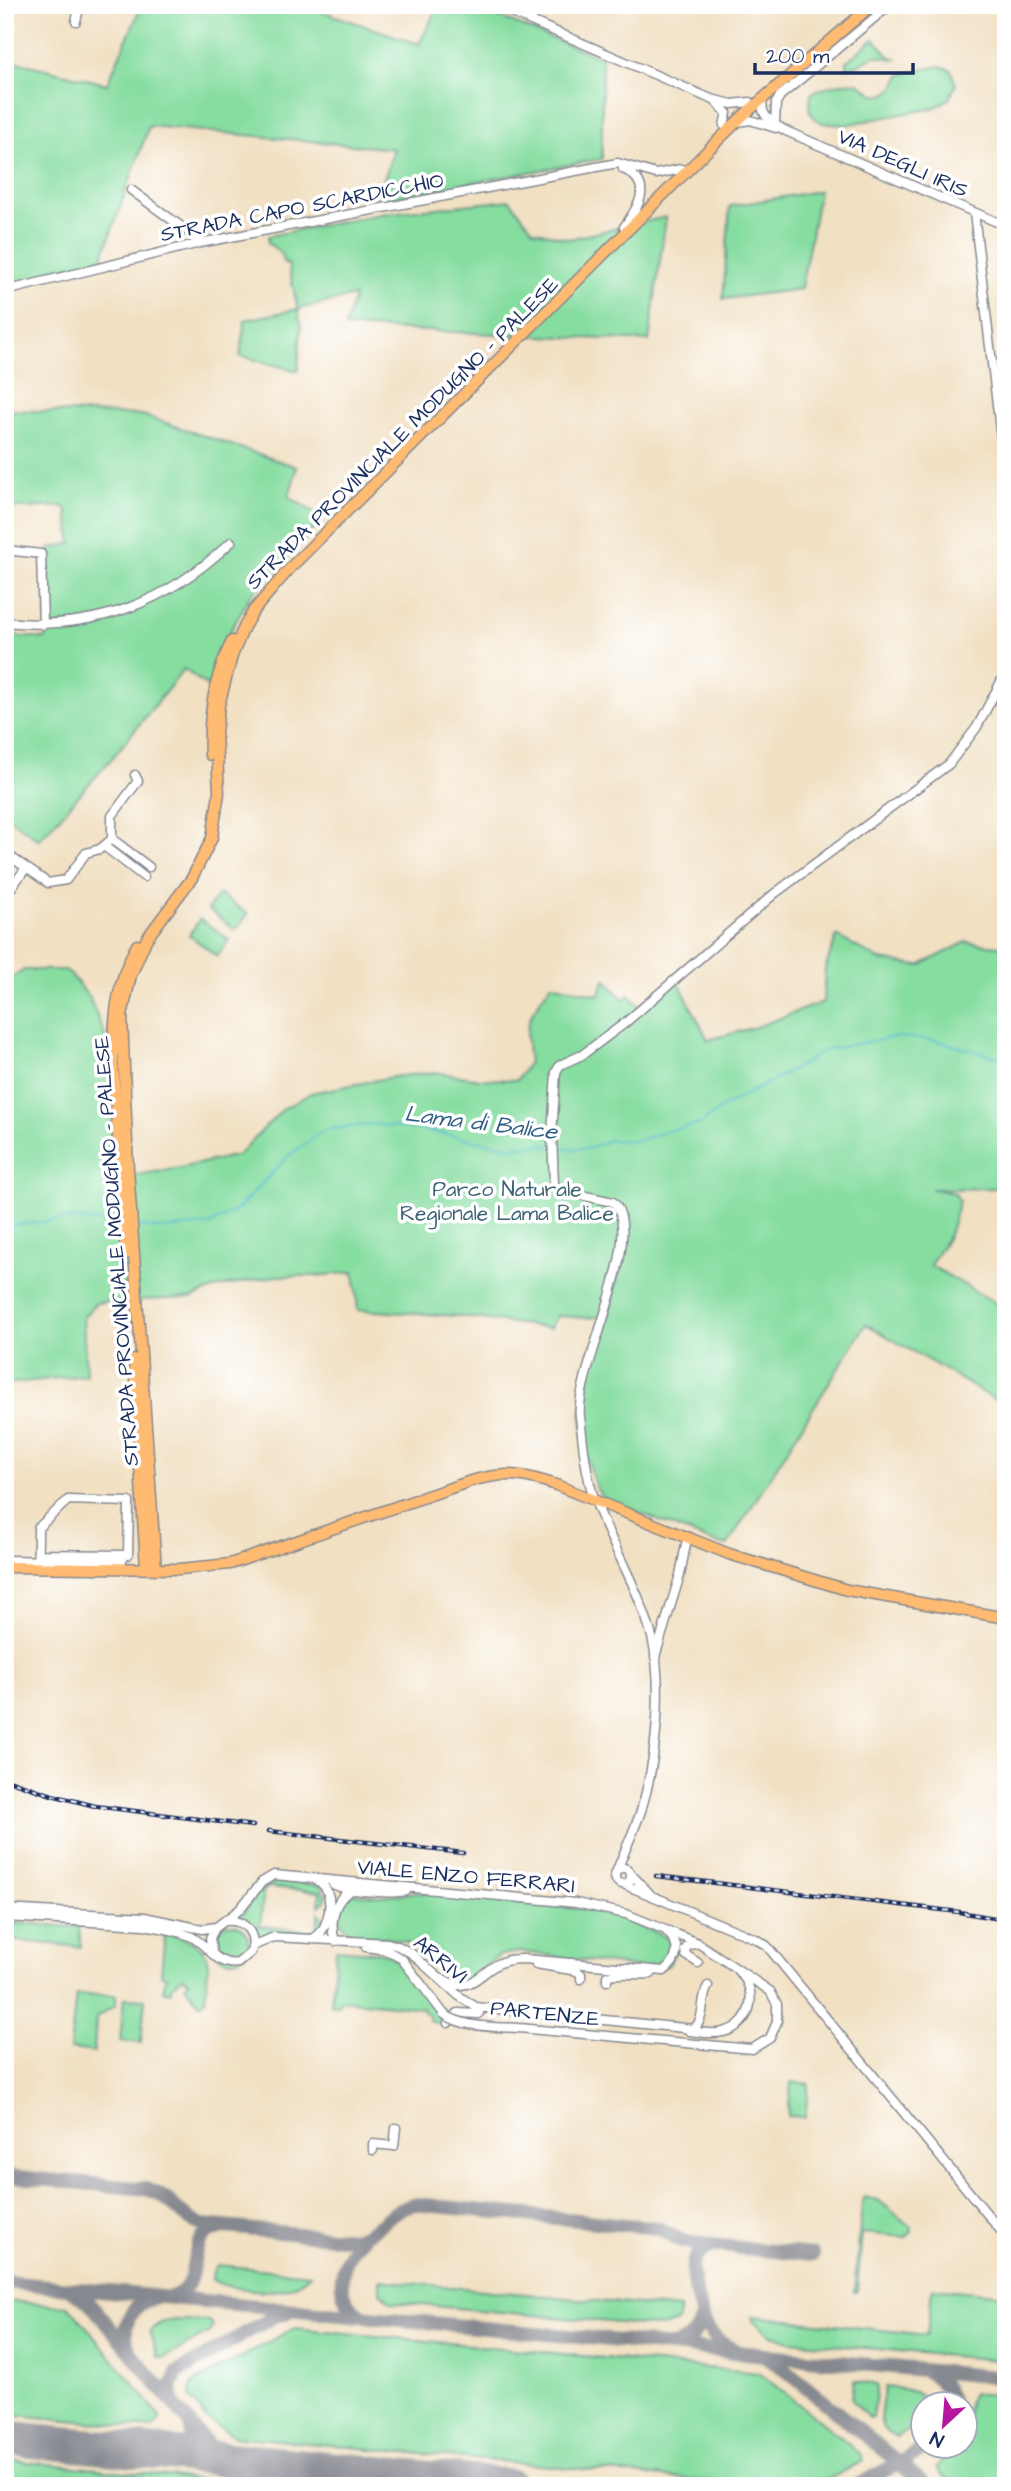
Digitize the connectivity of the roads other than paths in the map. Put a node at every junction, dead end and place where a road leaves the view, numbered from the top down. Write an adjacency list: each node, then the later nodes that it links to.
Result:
1 (80, 5): 6 (street)
2 (494, 5): 7 (street)
3 (862, 5): 9 (main road, STRADA PROVINCIALE MODUGNO - PALESE)
4 (872, 5): 8 (main road, STRADA PROVINCIALE MODUGNO - PALESE)
5 (890, 5): 11 (street)
6 (76, 20)
7 (711, 99): 9 (street); 10 (street)
8 (762, 99): 10 (main road, STRADA PROVINCIALE MODUGNO - PALESE); 11 (street)
9 (750, 102): 10 (main road, STRADA PROVINCIALE MODUGNO - PALESE)
10 (730, 124): 12 (street); 14 (main road, STRADA PROVINCIALE MODUGNO - PALESE); 35 (main road, STRADA PROVINCIALE MODUGNO - PALESE)
11 (775, 124): 12 (street)
12 (786, 131): 16 (street, VIA DEGLI IRIS)
13 (607, 165): 14 (street, STRADA CAPO SCARDICCHIO); 18 (street); 19 (street, STRADA CAPO SCARDICCHIO)
14 (681, 169): 18 (main road, STRADA PROVINCIALE MODUGNO - PALESE)
15 (131, 190): 19 (street)
16 (974, 213): 17 (street, VIA DEGLI IRIS); 21 (street)
17 (1006, 226)
18 (624, 227): 35 (main road, STRADA PROVINCIALE MODUGNO - PALESE)
19 (197, 243): 20 (street, STRADA CAPO SCARDICCHIO)
20 (5, 291)
21 (1006, 480)
22 (231, 542): 25 (street)
23 (5, 550): 25 (street)
24 (5, 622): 25 (street)
25 (43, 625)
26 (1006, 672): 36 (street)
27 (135, 775): 28 (street)
28 (112, 839): 29 (street); 31 (street)
29 (104, 846): 32 (street); 33 (street)
30 (5, 853): 32 (street)
31 (149, 867)
32 (26, 868): 34 (street)
33 (144, 877)
34 (5, 896)
35 (124, 1168): 41 (main road, STRADA PROVINCIALE MODUGNO - PALESE)
36 (596, 1502): 37 (main road); 41 (main road); 43 (street)
37 (687, 1539): 42 (main road); 43 (street)
38 (5, 1560): 39 (street)
39 (37, 1561): 39 (street); 40 (main road); 41 (main road)
40 (5, 1567)
41 (151, 1569)
42 (1006, 1618)
43 (655, 1657): 44 (street)
44 (626, 1850): 45 (street); 46 (street)
45 (617, 1870): 46 (street); 49 (street)
46 (630, 1872): 49 (street); 52 (street)
47 (317, 1880): 48 (street); 51 (street, VIALE ENZO FERRARI); 55 (street, VIALE ENZO FERRARI); 58 (street)
48 (333, 1884): 50 (street); 51 (street)
49 (623, 1884): 52 (street)
50 (354, 1889): 51 (street); 60 (street)
51 (416, 1889): 56 (street, VIALE ENZO FERRARI)
52 (652, 1896): 77 (street)
53 (5, 1909): 57 (street)
54 (5, 1917): 63 (street)
55 (226, 1921): 57 (street, VIALE ENZO FERRARI); 62 (street)
56 (657, 1926): 61 (street, VIALE ENZO FERRARI); 68 (street)
57 (216, 1927): 63 (street)
58 (316, 1938): 59 (street, ARRIVI); 60 (street, ARRIVI)
59 (301, 1939): 62 (street); 73 (street)
60 (334, 1939): 67 (street, ARRIVI)
61 (698, 1943): 64 (street, VIALE ENZO FERRARI); 66 (street)
62 (253, 1946): 63 (street)
63 (212, 1951)
64 (713, 1952): 73 (street, PARTENZE, bridge); 74 (street)
65 (512, 1960): 67 (street); 68 (street); 69 (street)
66 (698, 1964)
67 (432, 1972): 71 (street, ARRIVI)
68 (659, 1972): 70 (street)
69 (581, 1979)
70 (607, 1981)
71 (708, 1986)
72 (479, 2014): 73 (street)
73 (446, 2018)
74 (662, 2028)
75 (396, 2128): 76 (street)
76 (373, 2150)
77 (1006, 2237)

